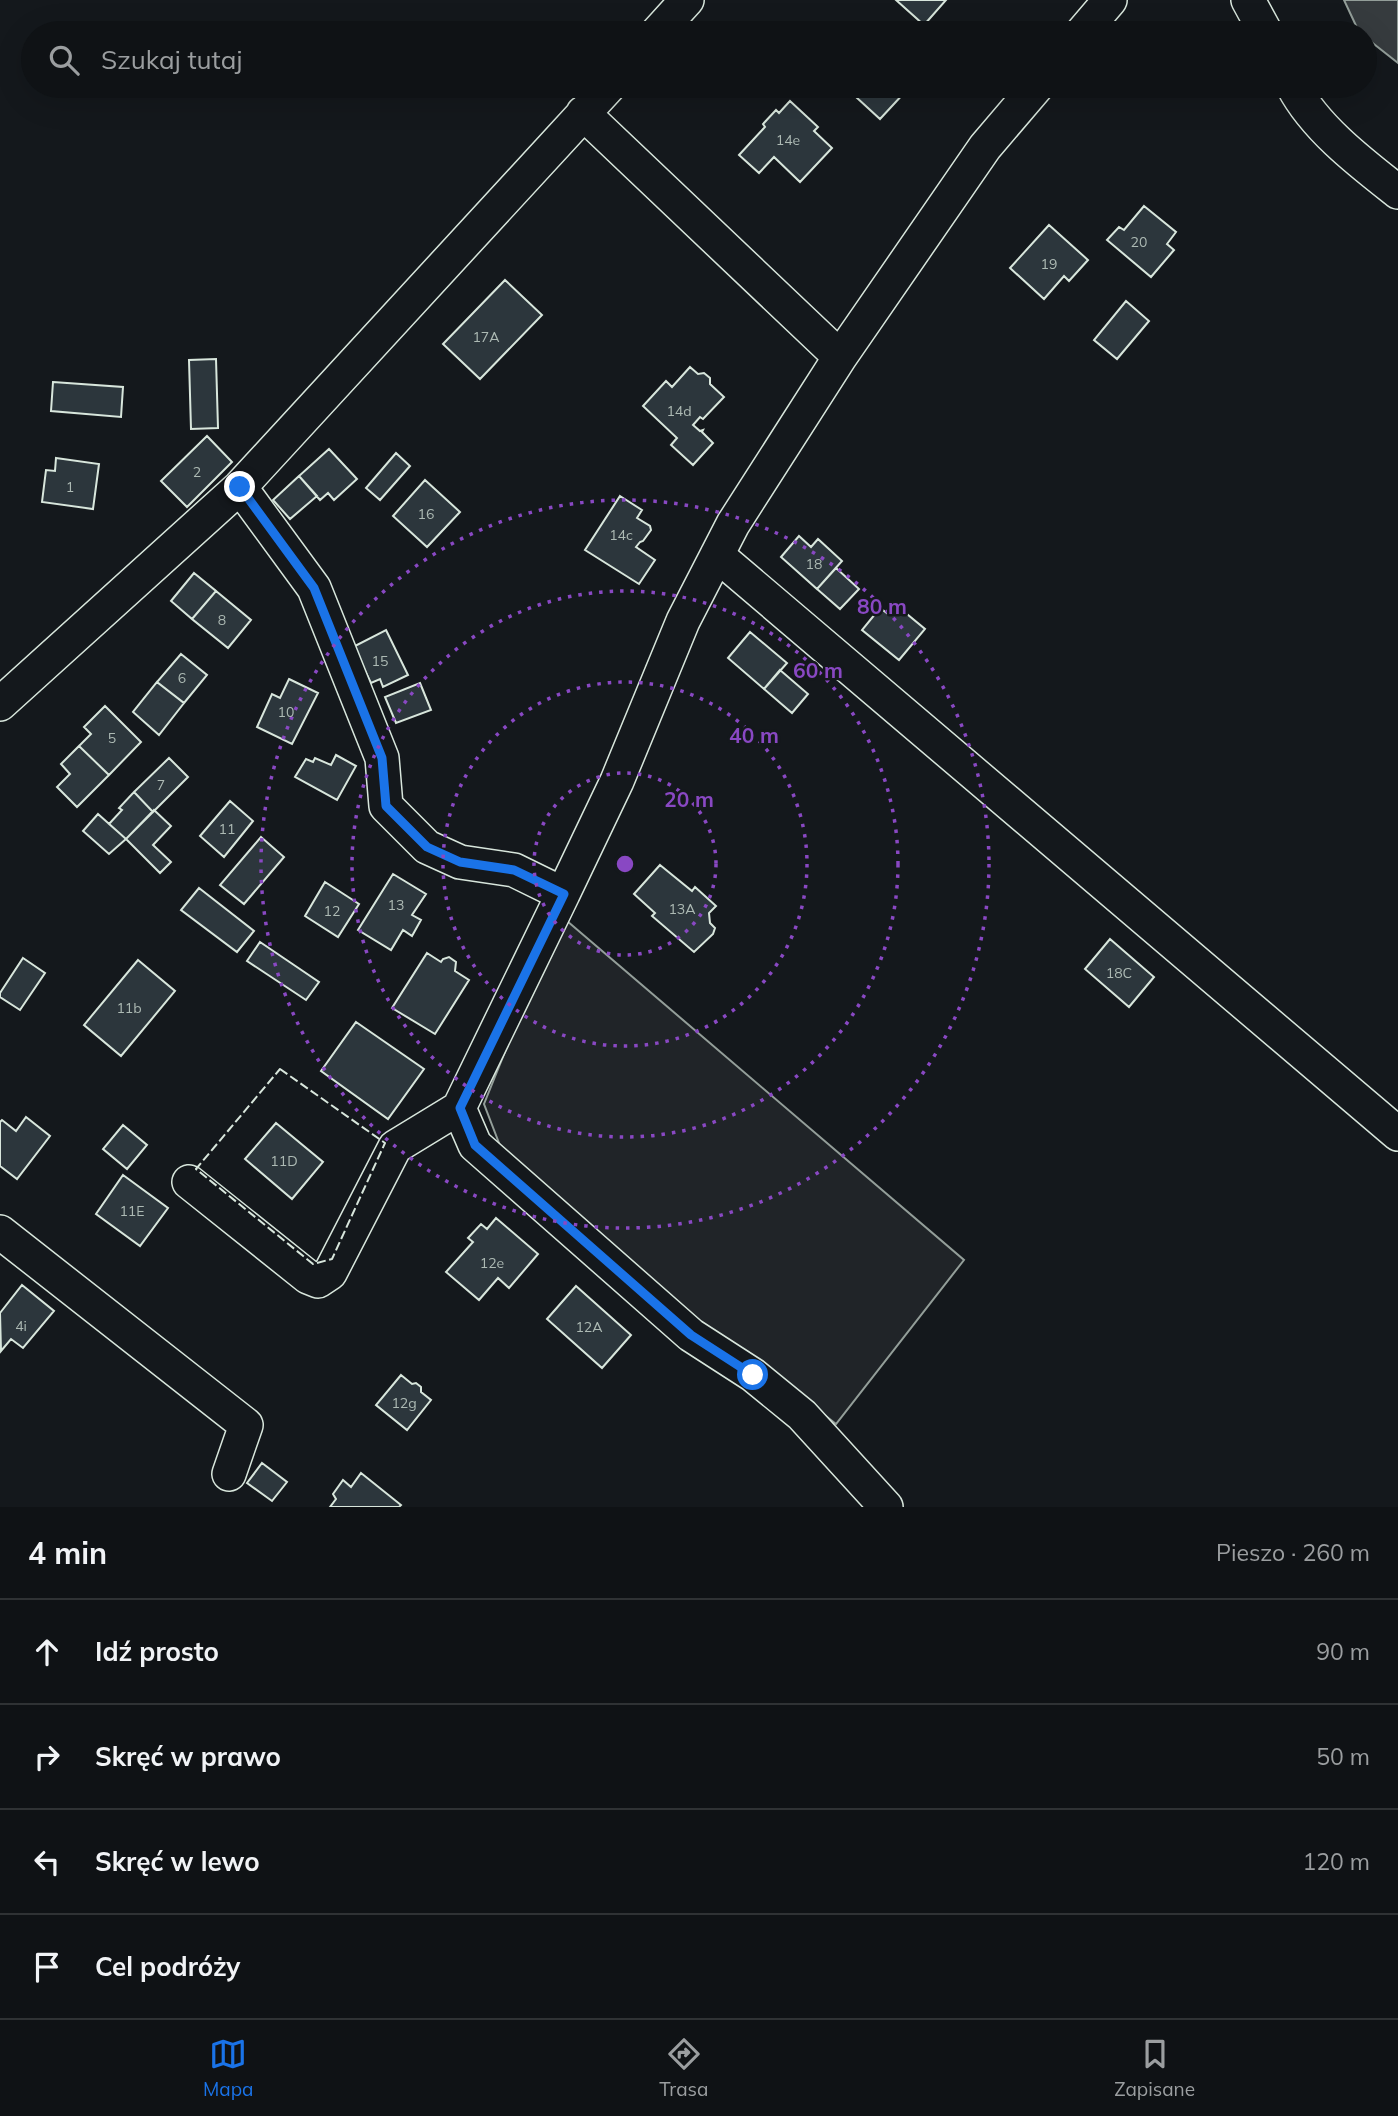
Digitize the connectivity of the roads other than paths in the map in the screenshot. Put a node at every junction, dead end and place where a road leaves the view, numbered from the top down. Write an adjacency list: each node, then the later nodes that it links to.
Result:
1 (687, 0): 4 (street)
2 (1110, 0): 5 (street)
3 (1248, 0): 6 (street)
4 (668, 21)
5 (1092, 21)
6 (1259, 21)
7 (597, 98): 10 (street)
8 (1027, 98): 12 (street)
9 (1299, 98): 11 (street)
10 (583, 113): 12 (street); 13 (street)
11 (1398, 192)
12 (840, 357): 14 (street)
13 (240, 487): 15 (street); 16 (street)
14 (717, 555): 16 (street); 18 (street)
15 (0, 705)
16 (564, 894): 17 (street)
17 (460, 1108): 19 (street); 22 (street)
18 (1398, 1134)
19 (189, 1182)
20 (0, 1232): 21 (street)
21 (229, 1474)
22 (886, 1507)

